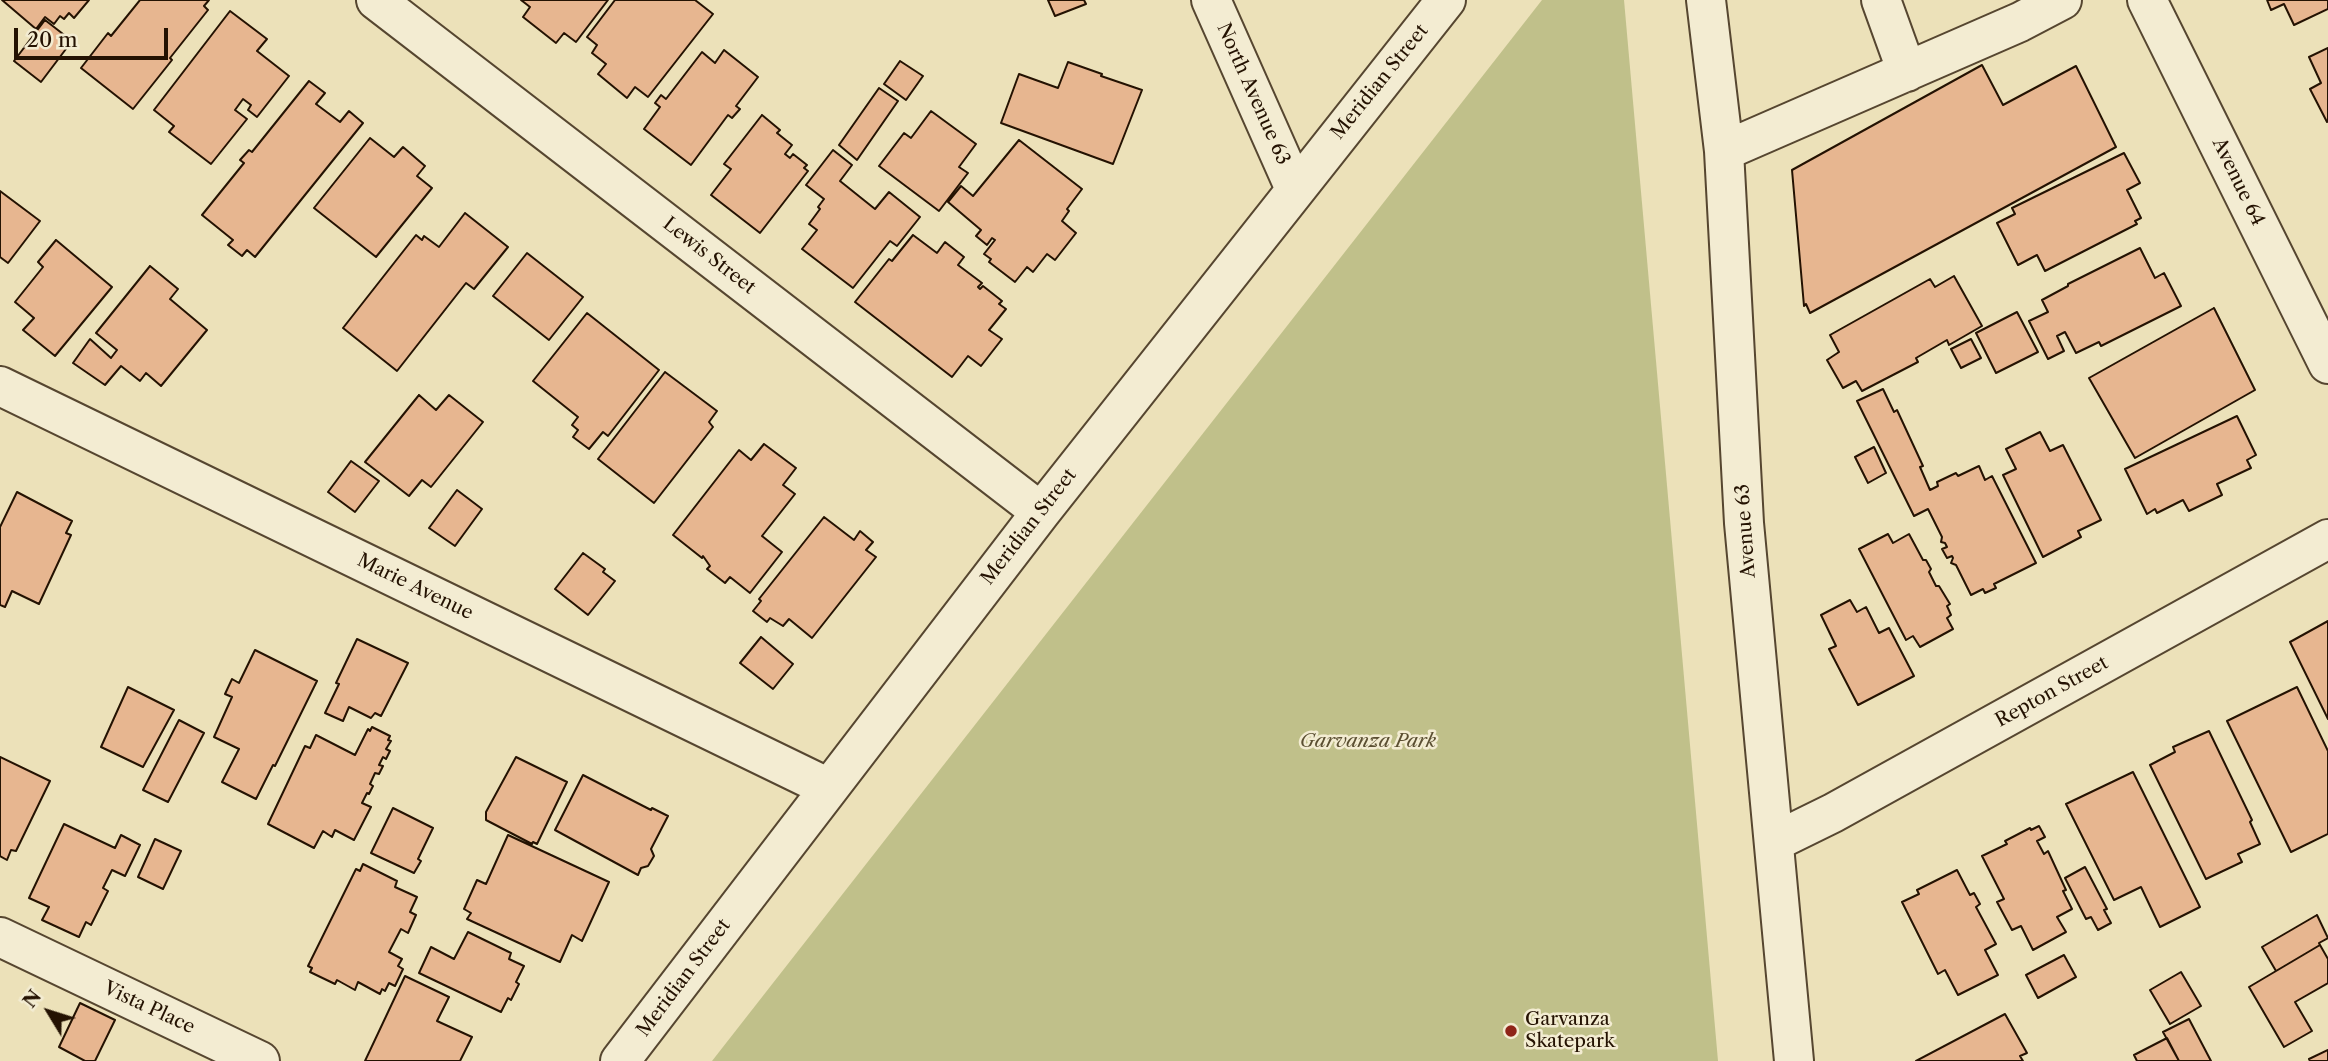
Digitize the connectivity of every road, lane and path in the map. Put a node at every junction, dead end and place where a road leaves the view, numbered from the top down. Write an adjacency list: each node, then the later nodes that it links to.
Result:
1 (376, 0): 13 (street, Lewis Street)
2 (1211, 0): 10 (street, North Avenue 63)
3 (1446, 0): 10 (street, Meridian Street)
4 (1881, 0): 8 (street)
5 (2062, 0): 8 (street)
6 (2147, 0): 11 (street, Avenue 64)
7 (1710, 2): 9 (street, Avenue 63)
8 (1907, 72): 9 (street)
9 (1724, 151): 16 (street, Avenue 63)
10 (1295, 189): 13 (street, Meridian Street)
11 (2328, 364)
12 (0, 386): 15 (street, Marie Avenue)
13 (1041, 512): 15 (street, Meridian Street)
14 (2328, 539): 16 (street, Repton Street)
15 (829, 788): 19 (street, Meridian Street)
16 (1774, 842): 20 (street, Avenue 63)
17 (0, 937): 18 (street, Vista Place)
18 (260, 1061)
19 (620, 1061)
20 (1794, 1061)

